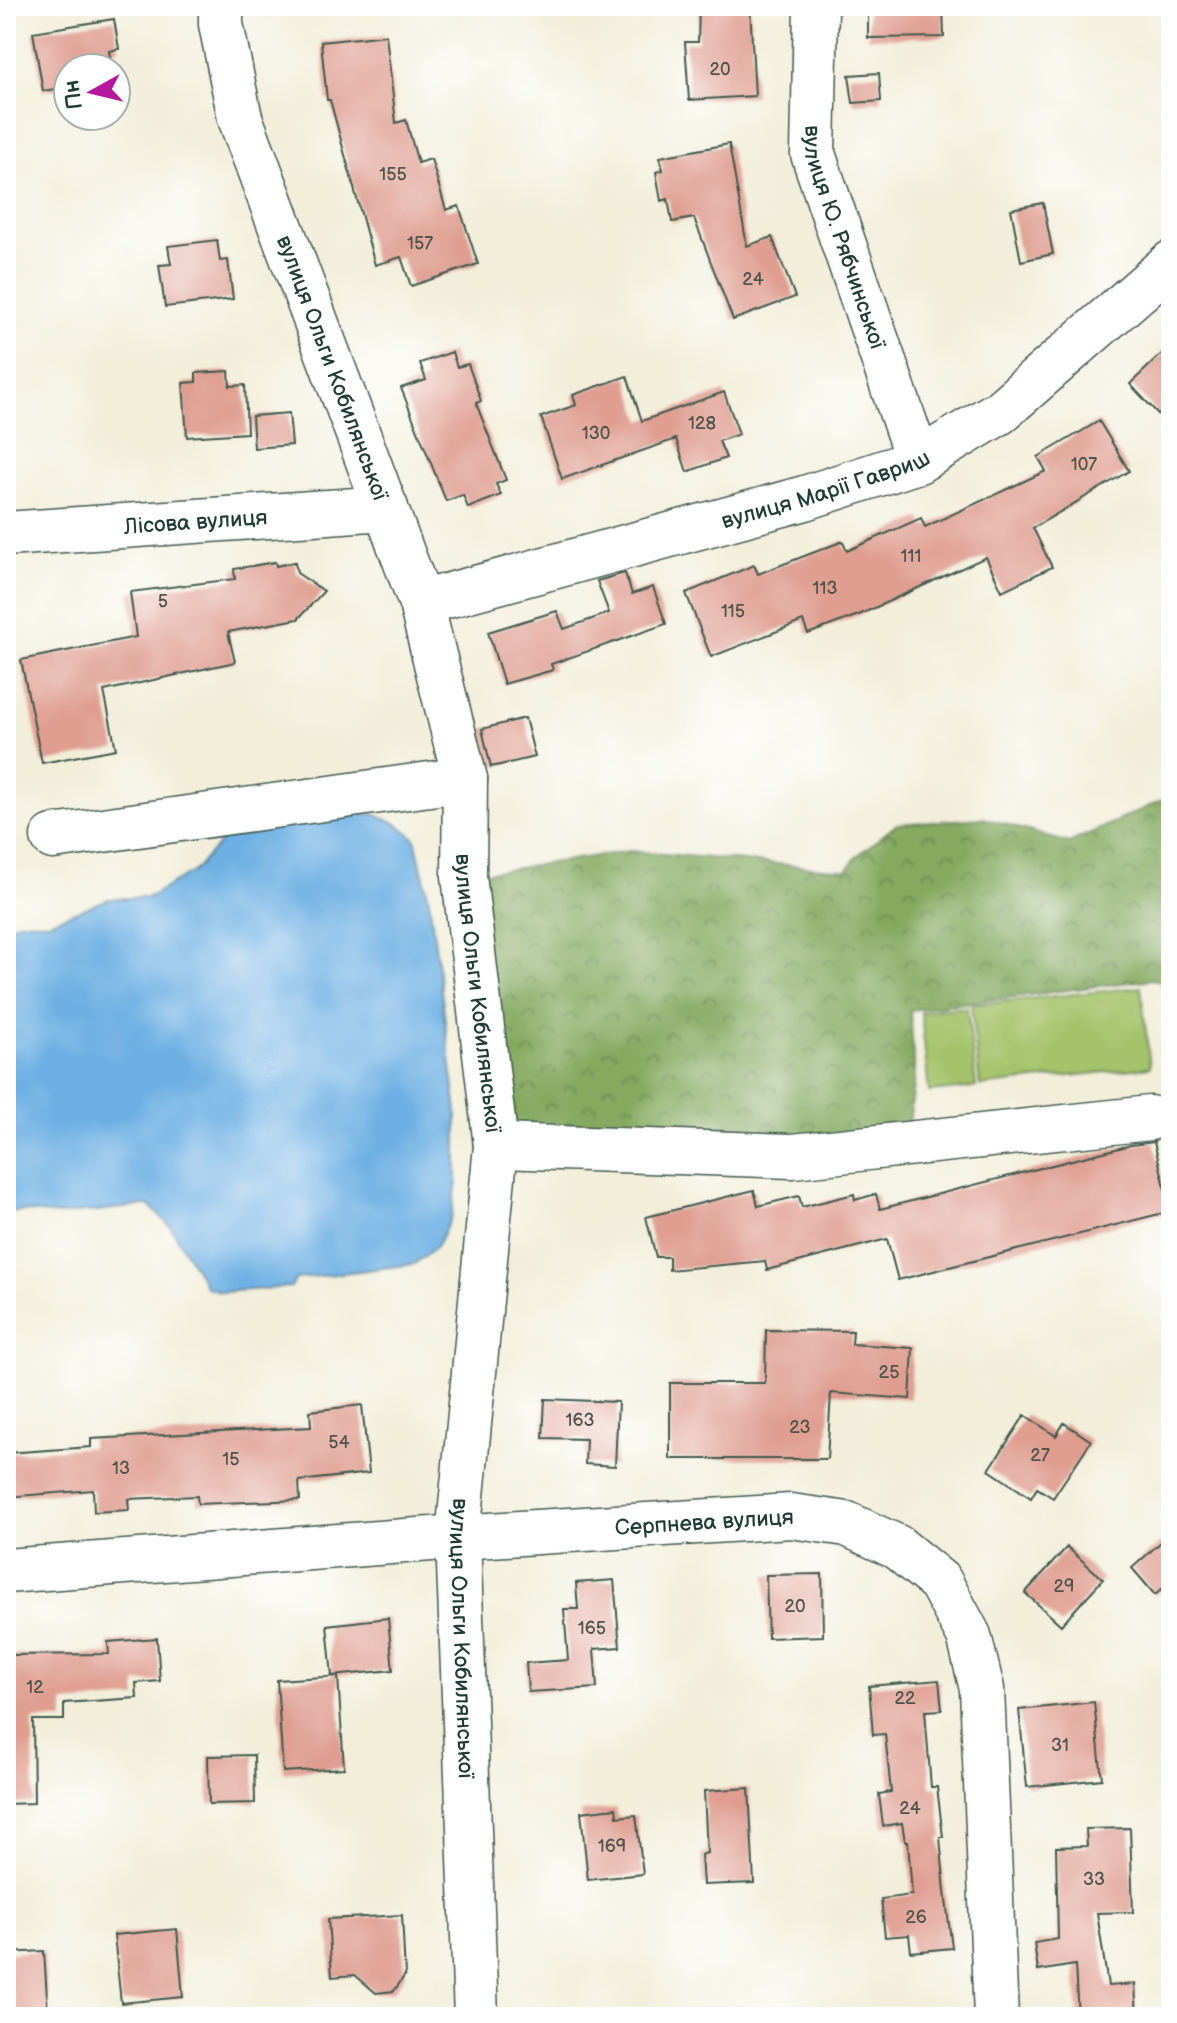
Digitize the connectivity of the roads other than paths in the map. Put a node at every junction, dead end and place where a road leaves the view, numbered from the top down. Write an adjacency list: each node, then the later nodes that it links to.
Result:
1 (221, 6): 5 (street, вулиця Ольги Кобилянської)
2 (816, 6): 4 (street, вулиця Ю. Рябчинської)
3 (1171, 263): 4 (street, вулиця Марії Гавриш)
4 (918, 461): 7 (street, вулиця Марії Гавриш)
5 (386, 508): 6 (street, Лісова вулиця); 7 (street, вулиця Ольги Кобилянської)
6 (6, 534)
7 (421, 603): 8 (street, вулиця Ольги Кобилянської)
8 (465, 779): 9 (street); 11 (street, вулиця Ольги Кобилянської)
9 (53, 837)
10 (1150, 1118): 11 (street)
11 (496, 1146): 12 (street, вулиця Ольги Кобилянської)
12 (458, 1537): 13 (street, Серпнева вулиця); 14 (street, вулиця Ольги Кобилянської); 15 (street, Серпнева вулиця)
13 (6, 1571)
14 (476, 2017)
15 (996, 2017)

